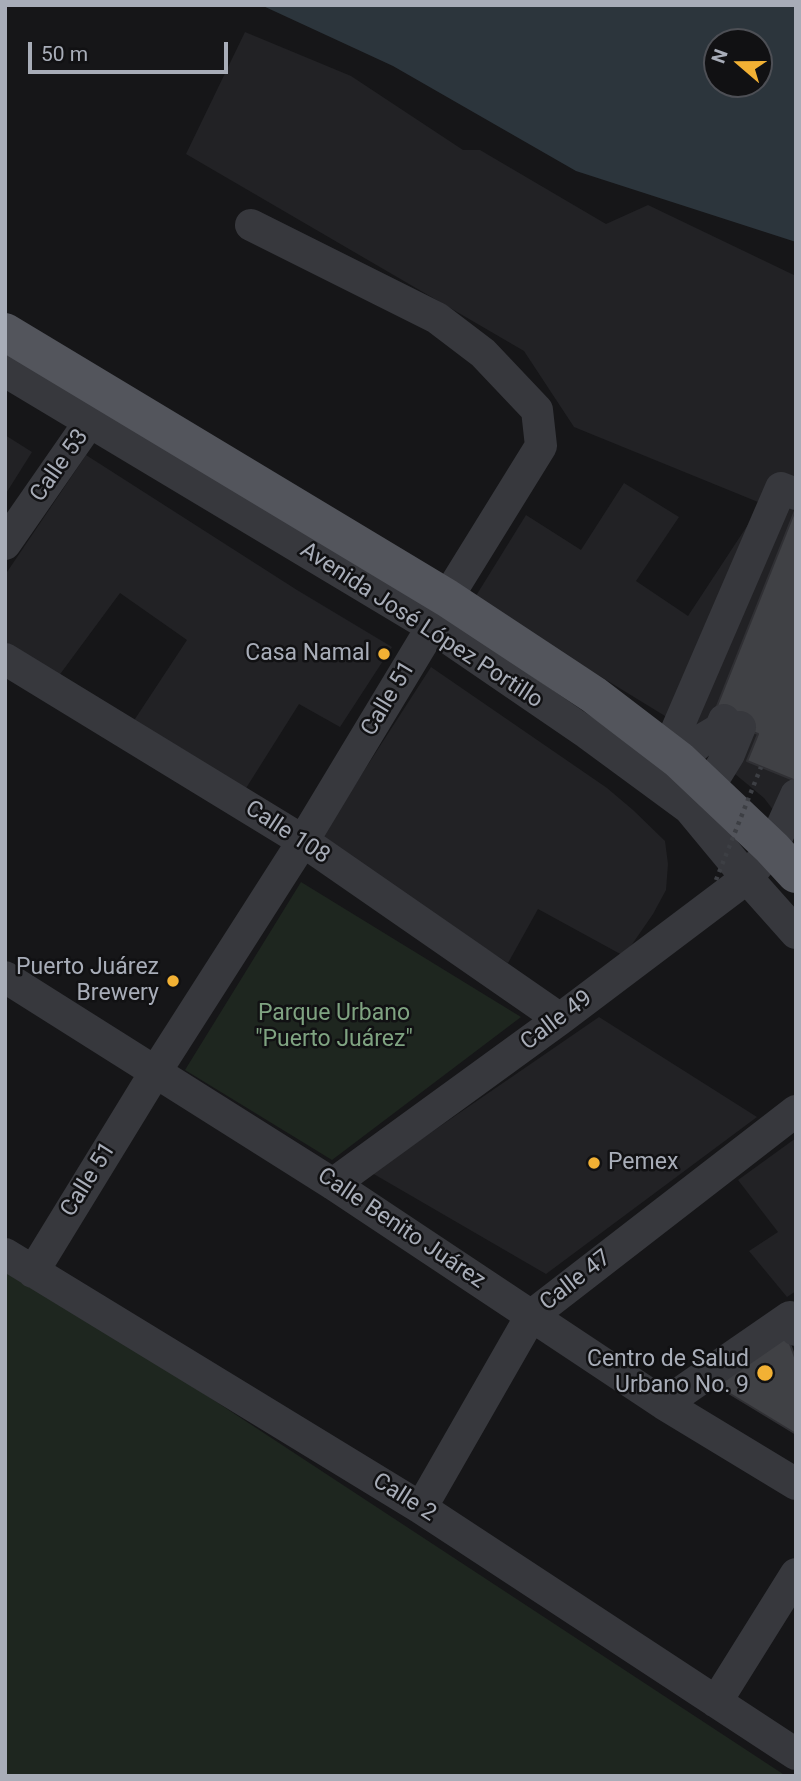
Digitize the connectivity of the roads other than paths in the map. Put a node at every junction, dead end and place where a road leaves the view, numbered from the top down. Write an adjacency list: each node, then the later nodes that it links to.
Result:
1 (251, 225): 7 (street, Calle 51)
2 (5, 332): 4 (main road, Avenida José López Portillo)
3 (5, 371): 4 (street, Avenida José López Portillo)
4 (100, 408): 6 (street, Calle 53); 7 (main road, Avenida José López Portillo)
5 (796, 494): 10 (street)
6 (5, 544)
7 (439, 612): 10 (main road, Avenida José López Portillo); 12 (street, Calle 51); 14 (street, Avenida José López Portillo)
8 (5, 659): 12 (street, Calle 108)
9 (728, 725): 10 (street)
10 (687, 768): 13 (main road, Avenida José López Portillo)
11 (796, 794): 13 (street, Calle 49)
12 (303, 841): 17 (street, Calle 108); 18 (street, Calle 51)
13 (784, 861): 14 (street, Calle 49)
14 (731, 879): 15 (street, Avenida José López Portillo); 17 (street, Calle 49)
15 (796, 933)
16 (5, 976): 18 (street, Calle Benito Juárez)
17 (560, 1019): 20 (street, Calle 49)
18 (156, 1071): 20 (street, Calle Benito Juárez); 22 (street, Calle 51)
19 (796, 1111): 23 (street, Calle 47)
20 (333, 1184): 23 (street, Calle Benito Juárez)
21 (5, 1254): 22 (street, Calle 2)
22 (33, 1272): 27 (street, Calle 2)
23 (531, 1316): 25 (street, Calle Benito Juárez); 27 (street, Calle 47)
24 (796, 1330): 25 (street)
25 (664, 1404): 26 (street, Calle Benito Juárez)
26 (796, 1485)
27 (421, 1508): 29 (street, Calle 2)
28 (796, 1574): 29 (street)
29 (716, 1702): 30 (street, Calle 2)
30 (796, 1754)

